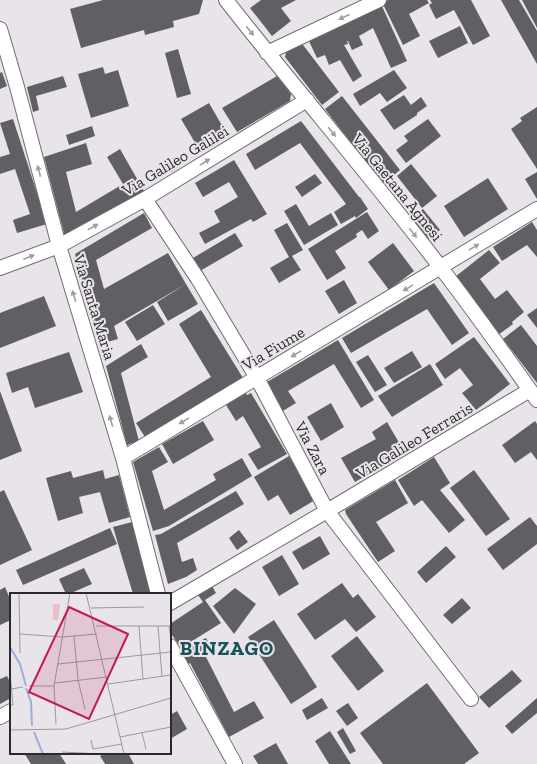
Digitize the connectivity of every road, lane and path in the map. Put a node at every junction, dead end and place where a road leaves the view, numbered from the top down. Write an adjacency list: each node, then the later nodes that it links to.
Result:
1 (226, 0): 4 (street, Via Gaetana Agnesi, one-way to 4)
2 (379, 0): 4 (street, one-way to 4)
3 (0, 29): 8 (street, Via Santa Maria, one-way to 3)
4 (267, 53): 5 (street, Via Gaetana Agnesi)
5 (307, 100): 6 (street, Via Galileo Galilei, one-way to 5); 10 (street, Via Gaetana Agnesi, one-way to 10)
6 (145, 199): 8 (street, Via Galileo Galilei, one-way to 6); 11 (street, Via Zara)
7 (537, 209): 10 (street, Via Fiume, one-way to 7)
8 (59, 246): 9 (street, Via Galileo Galilei, one-way to 8); 13 (street, Via Santa Maria, one-way to 8)
9 (0, 268)
10 (441, 268): 11 (street, Via Fiume, one-way to 11); 12 (street, Via Gaetana Agnesi)
11 (257, 378): 13 (street, Via Fiume, one-way to 13); 14 (street, Via Zara)
12 (533, 395): 14 (street, Via Galileo Ferraris)
13 (123, 458): 15 (street, Via Santa Maria)
14 (328, 511): 16 (street, Via Galileo Ferraris); 18 (street, Via Zara)
15 (158, 593)
16 (171, 602)
17 (171, 648): 21 (street)
18 (471, 700)
19 (10, 712): 20 (street)
20 (0, 717)
21 (235, 764)

